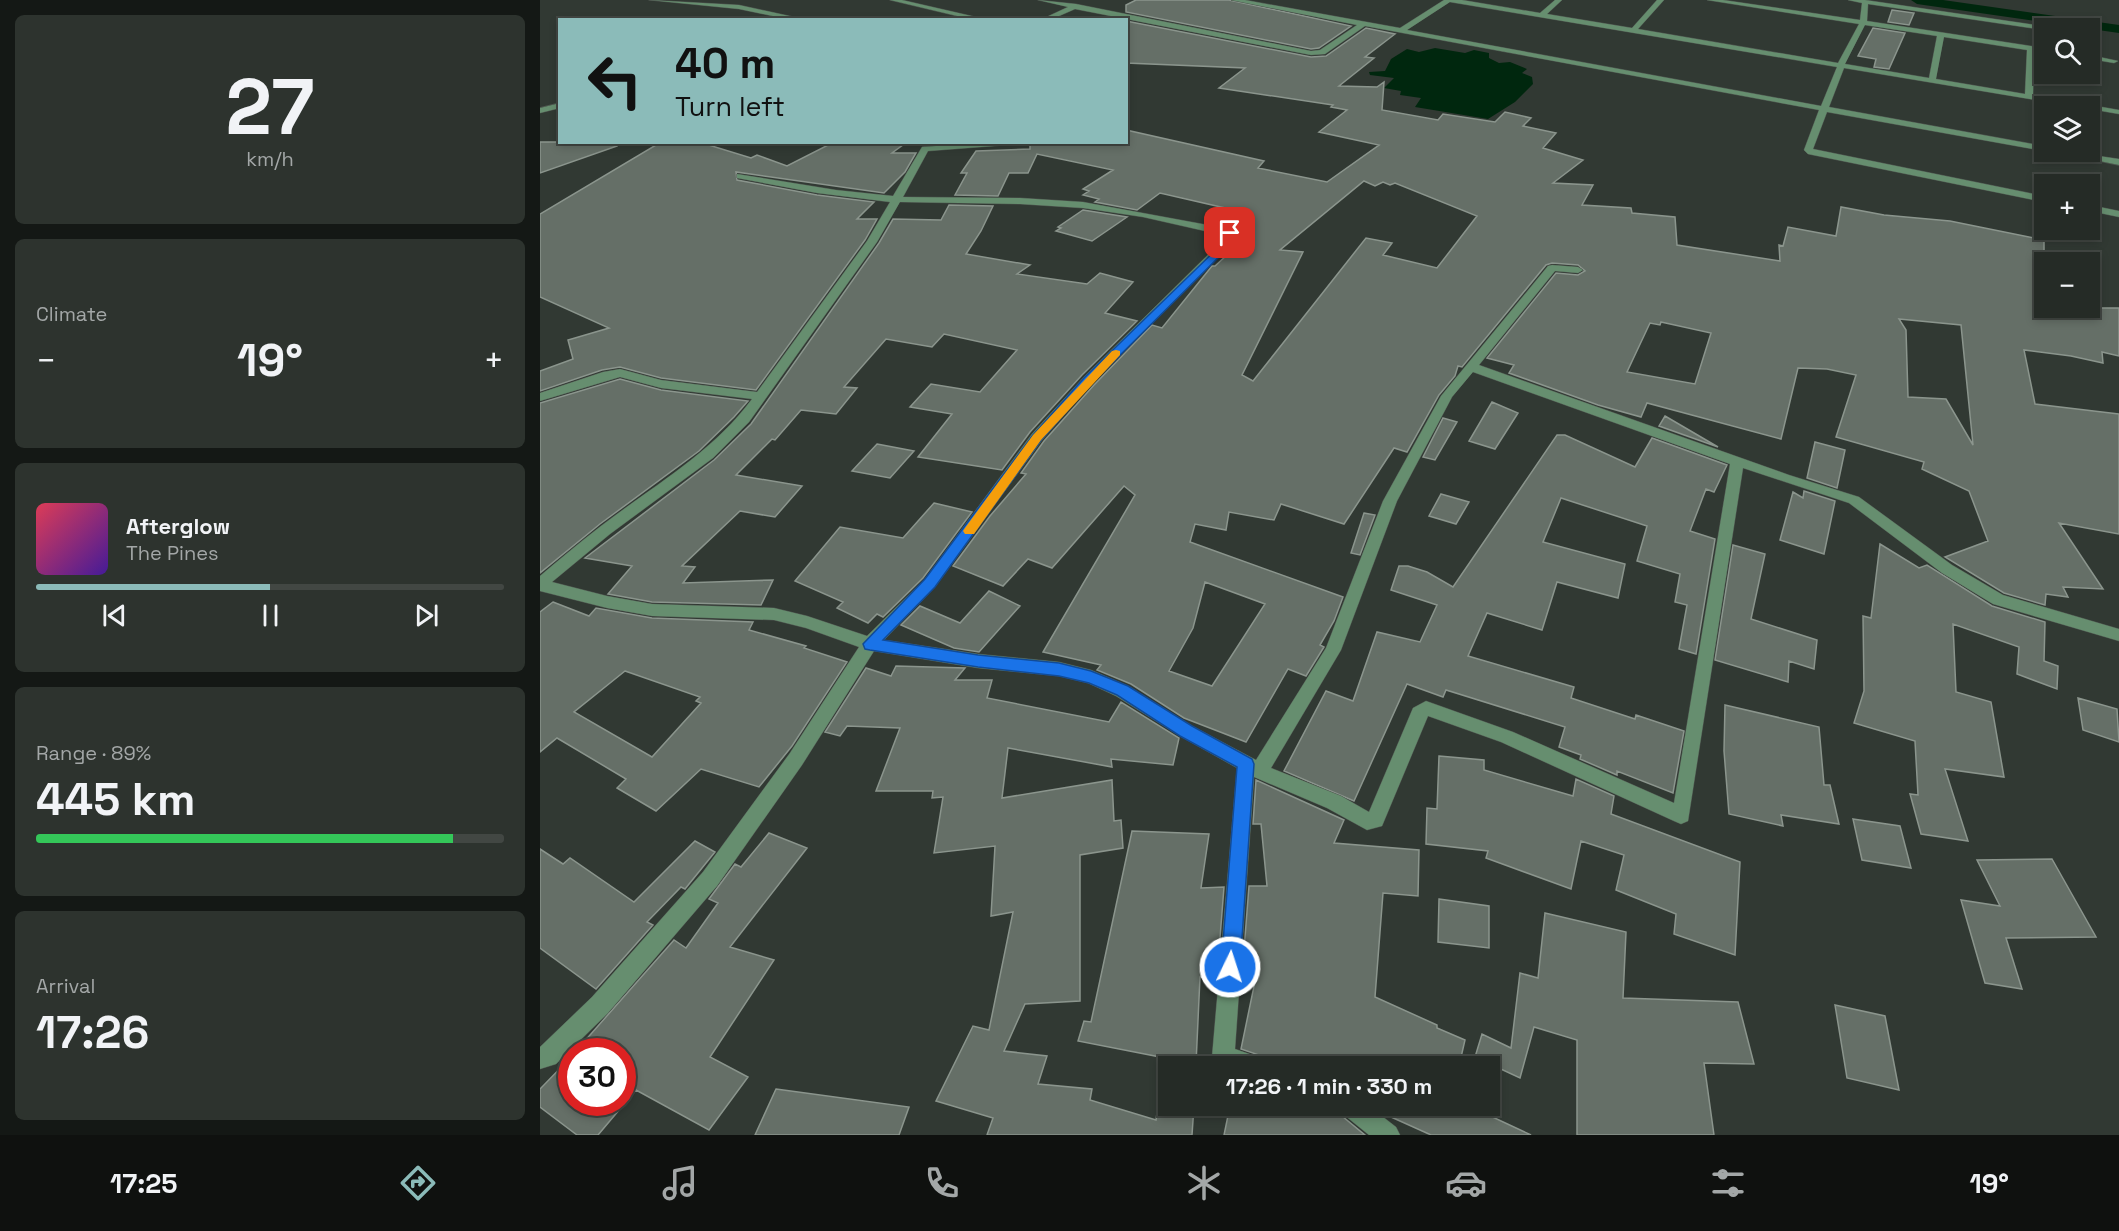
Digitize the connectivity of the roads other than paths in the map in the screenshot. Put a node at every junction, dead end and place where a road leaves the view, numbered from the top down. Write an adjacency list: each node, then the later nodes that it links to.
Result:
1 (652, 0): 14 (street)
2 (893, 0): 15 (street)
3 (1041, 0): 12 (street)
4 (1090, 0): 12 (street)
5 (1234, 0): 18 (street)
6 (1449, 0): 13 (street); 20 (street)
7 (1559, 0): 13 (street)
8 (1660, 0): 21 (street)
9 (1710, 0): 17 (street)
10 (1851, 0): 11 (street)
11 (1865, 2): 17 (street); 19 (street)
12 (1075, 7): 16 (street); 18 (street)
13 (1542, 15): 21 (street)
14 (795, 18)
15 (977, 18)
16 (1048, 18)
17 (1863, 23): 22 (street); 27 (street)
18 (1363, 24): 20 (street)
19 (2034, 26)
20 (1401, 31): 31 (street)
21 (1633, 31): 27 (street)
22 (1941, 34): 23 (street); 28 (street)
23 (2031, 48): 24 (street); 29 (street)
24 (2034, 48)
25 (2100, 59): 26 (street)
26 (2114, 61)
27 (1841, 65): 28 (street); 31 (street)
28 (1932, 80): 29 (street)
29 (2029, 96): 33 (street)
30 (558, 106): 32 (street)
31 (1822, 108): 35 (street); 39 (street)
32 (540, 111)
33 (2119, 112)
34 (1009, 144): 40 (street)
35 (2034, 147)
36 (2100, 159): 37 (street)
37 (2119, 162)
38 (740, 176): 40 (street)
39 (2034, 197)
40 (895, 199): 45 (street); 50 (street)
41 (2100, 210): 42 (street)
42 (2119, 214)
43 (1578, 270): 44 (street)
44 (1472, 367): 47 (street); 51 (street)
45 (759, 396): 46 (street); 48 (street)
46 (540, 397)
47 (1737, 461): 49 (street); 51 (street)
48 (540, 584): 50 (street)
49 (2119, 635)
50 (870, 644): 51 (street); 53 (street)
51 (1252, 767): 52 (street)
52 (1223, 1056)
53 (540, 1058)
54 (1364, 1116): 55 (street)
55 (1389, 1135)

